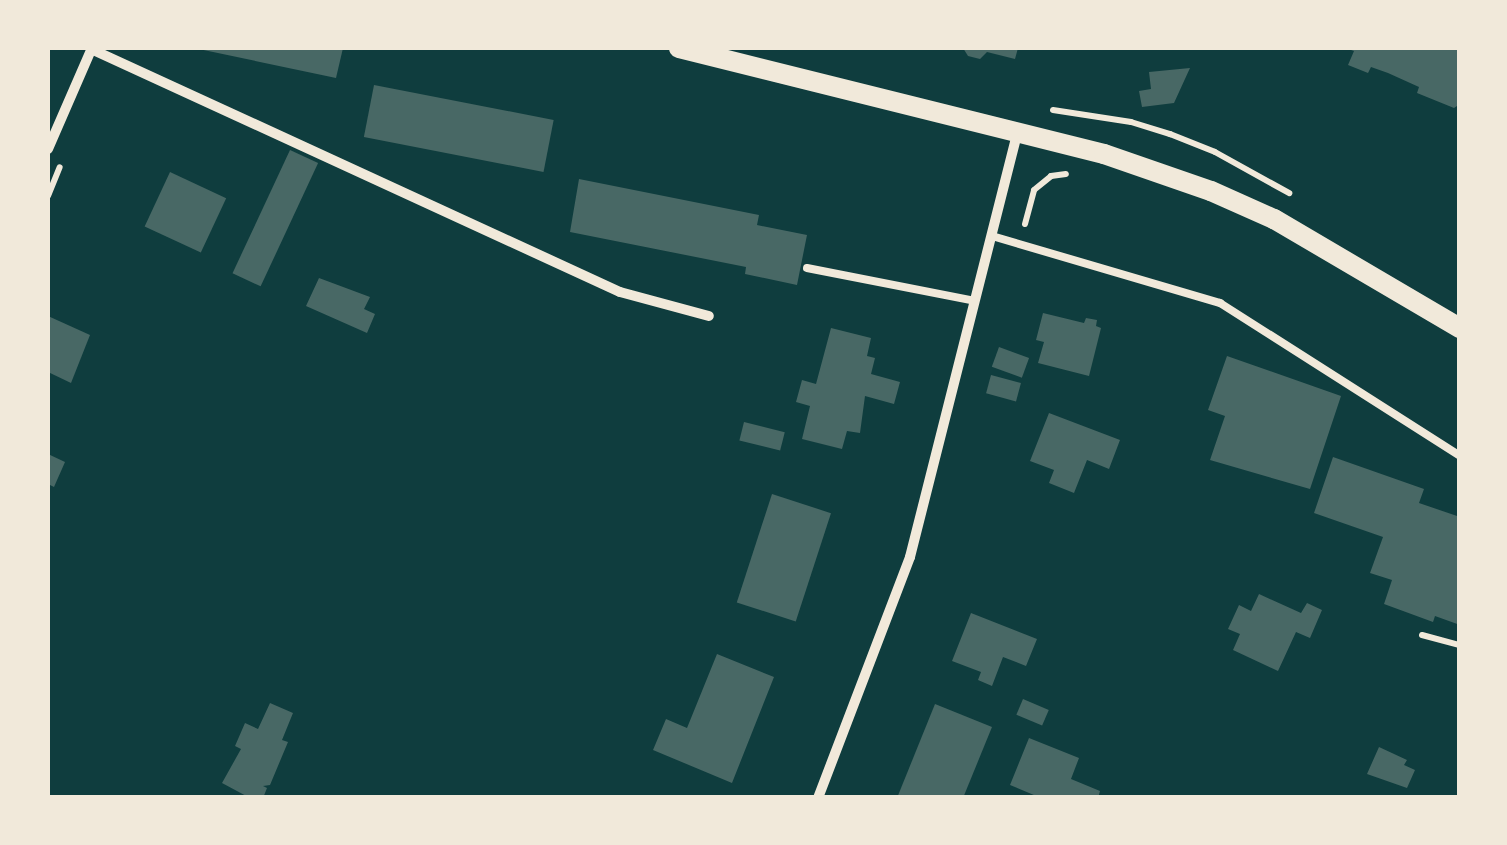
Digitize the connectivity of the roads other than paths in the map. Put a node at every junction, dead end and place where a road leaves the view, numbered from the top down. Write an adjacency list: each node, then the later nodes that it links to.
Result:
1 (92, 48): 4 (street); 8 (street)
2 (679, 48): 3 (main road)
3 (1018, 131): 5 (street); 9 (main road)
4 (48, 149)
5 (992, 236): 7 (street); 10 (lane)
6 (807, 268): 7 (lane)
7 (975, 301): 11 (street)
8 (709, 316)
9 (1460, 328)
10 (1460, 456)
11 (818, 798)

